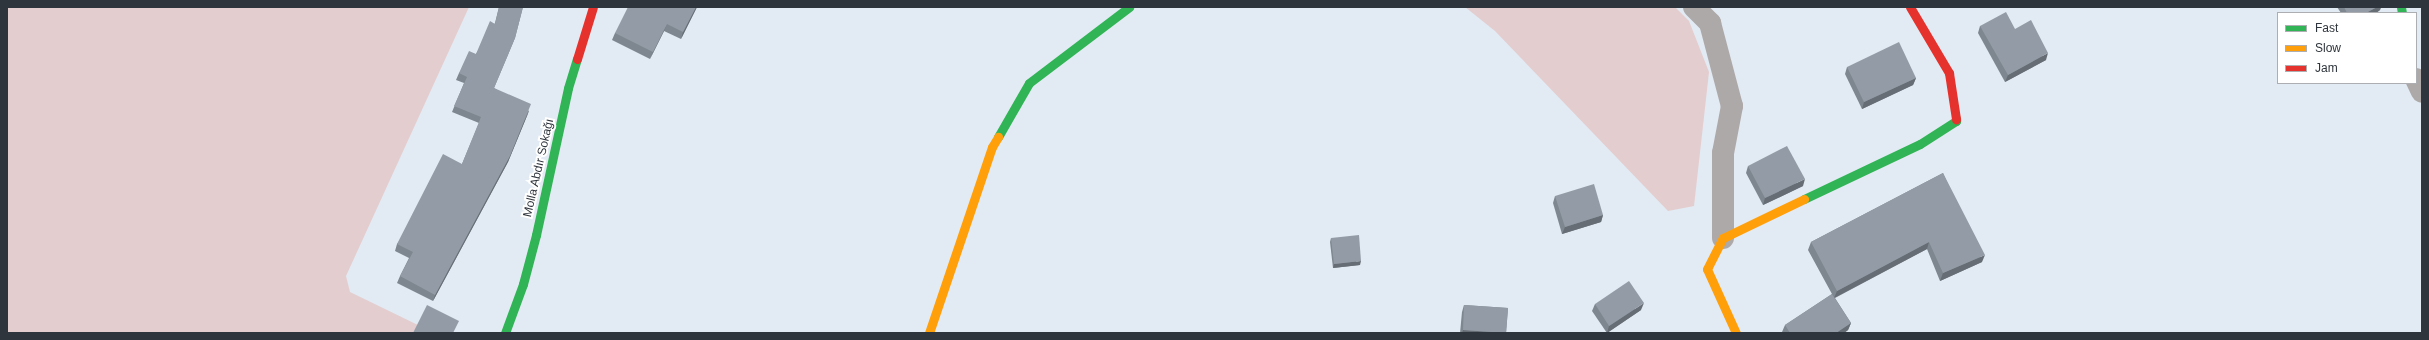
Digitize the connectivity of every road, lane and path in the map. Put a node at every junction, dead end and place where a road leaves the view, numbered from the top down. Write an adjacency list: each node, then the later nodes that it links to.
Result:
1 (593, 7): 8 (street, Molla Abdır Sokağı)
2 (1129, 7): 9 (street)
3 (1694, 7): 7 (street)
4 (1910, 7): 7 (street)
5 (2417, 81): 6 (street)
6 (2422, 92)
7 (1723, 238): 10 (street)
8 (505, 333)
9 (930, 333)
10 (1736, 333)

